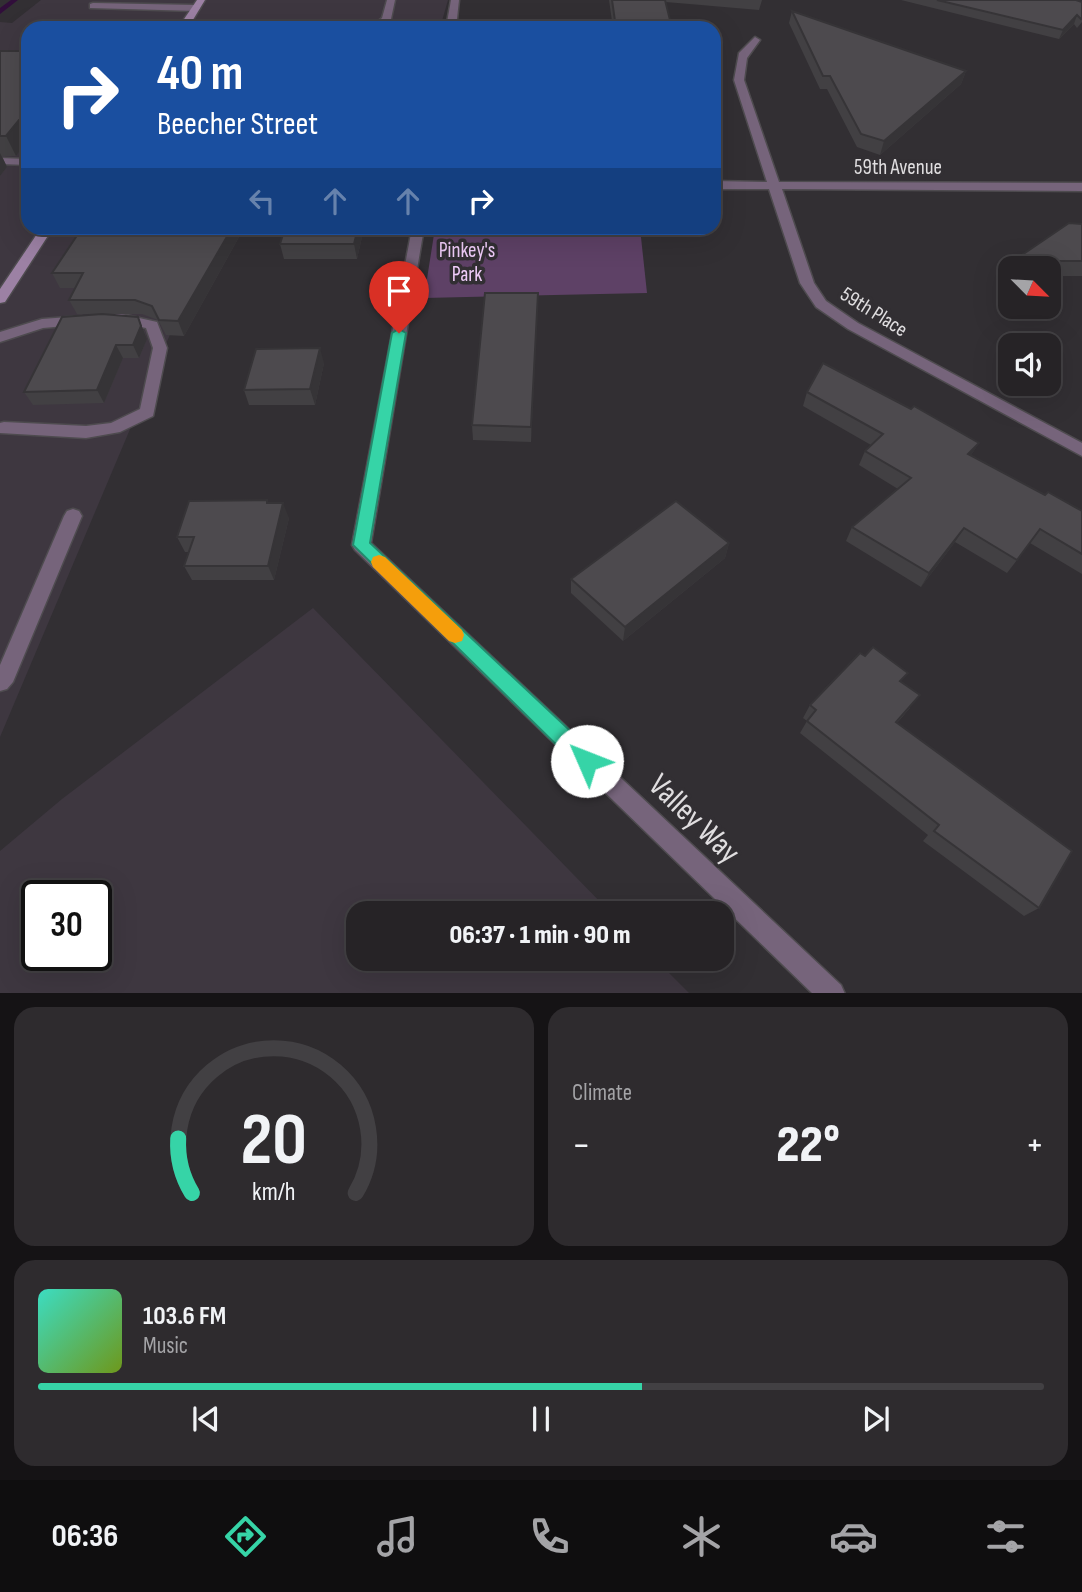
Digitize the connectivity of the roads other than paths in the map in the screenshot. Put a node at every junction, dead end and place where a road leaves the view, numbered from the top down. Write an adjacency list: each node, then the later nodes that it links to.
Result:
1 (391, 0): 6 (street)
2 (455, 0): 7 (street)
3 (199, 4): 4 (street); 5 (main road)
4 (93, 6)
5 (188, 21)
6 (384, 21)
7 (452, 21)
8 (755, 40): 12 (street, 59th Place)
9 (0, 162): 10 (street)
10 (21, 162)
11 (721, 185): 12 (street, 59th Avenue)
12 (776, 186): 13 (street, 59th Avenue); 19 (street, 59th Place)
13 (1082, 187)
14 (42, 235): 16 (main road)
15 (417, 235): 22 (street, Valley Way)
16 (0, 299)
17 (0, 337): 18 (street)
18 (4, 428)
19 (1082, 450)
20 (73, 516): 21 (street)
21 (0, 682)
22 (832, 993)

